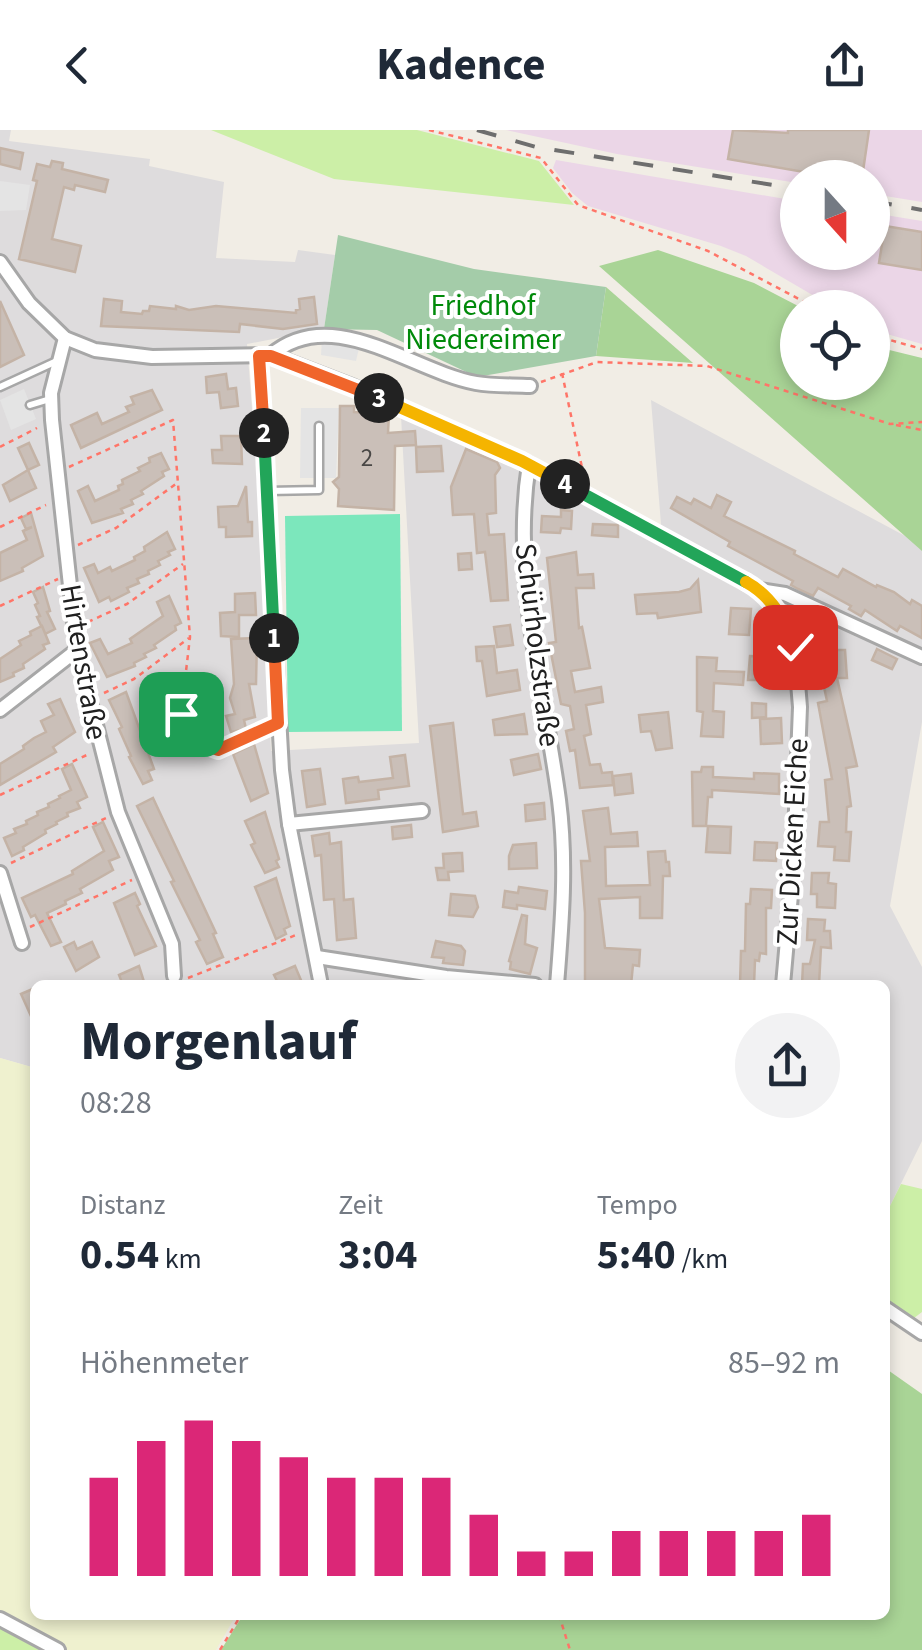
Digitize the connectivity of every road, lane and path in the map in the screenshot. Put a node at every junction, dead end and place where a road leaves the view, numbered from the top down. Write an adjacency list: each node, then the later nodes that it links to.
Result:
1 (429, 130): 3 (path)
2 (0, 262): 4 (street)
3 (782, 290)
4 (65, 338): 7 (street); 8 (street, Hirtenstraße)
5 (890, 341): 6 (path)
6 (922, 349)
7 (265, 356): 11 (street); 20 (street); 23 (street)
8 (60, 360): 10 (lane); 12 (street, Hirtenstraße)
9 (562, 372): 11 (path); 16 (path); 24 (path)
10 (0, 386)
11 (530, 386)
12 (52, 399): 13 (lane); 14 (street, Hirtenstraße)
13 (30, 405)
14 (52, 420): 19 (path); 21 (street, Hirtenstraße)
15 (922, 422): 16 (path)
16 (890, 424): 18 (path)
17 (319, 426): 23 (lane)
18 (922, 430)
19 (0, 446)
20 (529, 464): 24 (street, Zur Dicken Eiche); 52 (street, Schürholzstraße)
21 (58, 472): 22 (path); 25 (street, Hirtenstraße)
22 (178, 482): 27 (path); 28 (path)
23 (267, 492): 38 (street)
24 (584, 494): 30 (street, Zur Dicken Eiche)
25 (60, 498): 26 (path); 27 (street, Hirtenstraße)
26 (0, 527)
27 (66, 551): 29 (street, Hirtenstraße)
28 (184, 563): 32 (path); 33 (path)
29 (68, 575): 31 (path); 32 (street, Hirtenstraße)
30 (760, 590): 35 (street, Zur Dicken Eiche); 53 (street, Zur Dicken Eiche)
31 (0, 606)
32 (74, 628): 34 (street, Hirtenstraße)
33 (190, 637): 36 (path); 38 (path)
34 (77, 650): 36 (street, Hirtenstraße); 37 (street)
35 (922, 657)
36 (88, 700): 39 (street, Hirtenstraße)
37 (0, 710)
38 (278, 723): 43 (street)
39 (100, 750): 40 (path); 42 (street, Hirtenstraße)
40 (0, 795)
41 (422, 811): 43 (street)
42 (118, 812): 44 (path); 45 (street, Hirtenstraße)
43 (289, 824): 48 (street)
44 (0, 870): 47 (street)
45 (142, 875): 47 (path); 49 (street, Hirtenstraße)
46 (300, 933): 49 (path)
47 (20, 938)
48 (317, 957): 50 (street); 51 (street)
49 (174, 976)
50 (320, 980)
51 (441, 980)
52 (557, 980)
53 (783, 980)
54 (890, 1311): 55 (street)
55 (922, 1333)
56 (0, 1619): 59 (street)
57 (237, 1620): 60 (path)
58 (561, 1620): 61 (path)
59 (58, 1650)
60 (220, 1650)
61 (570, 1650)

